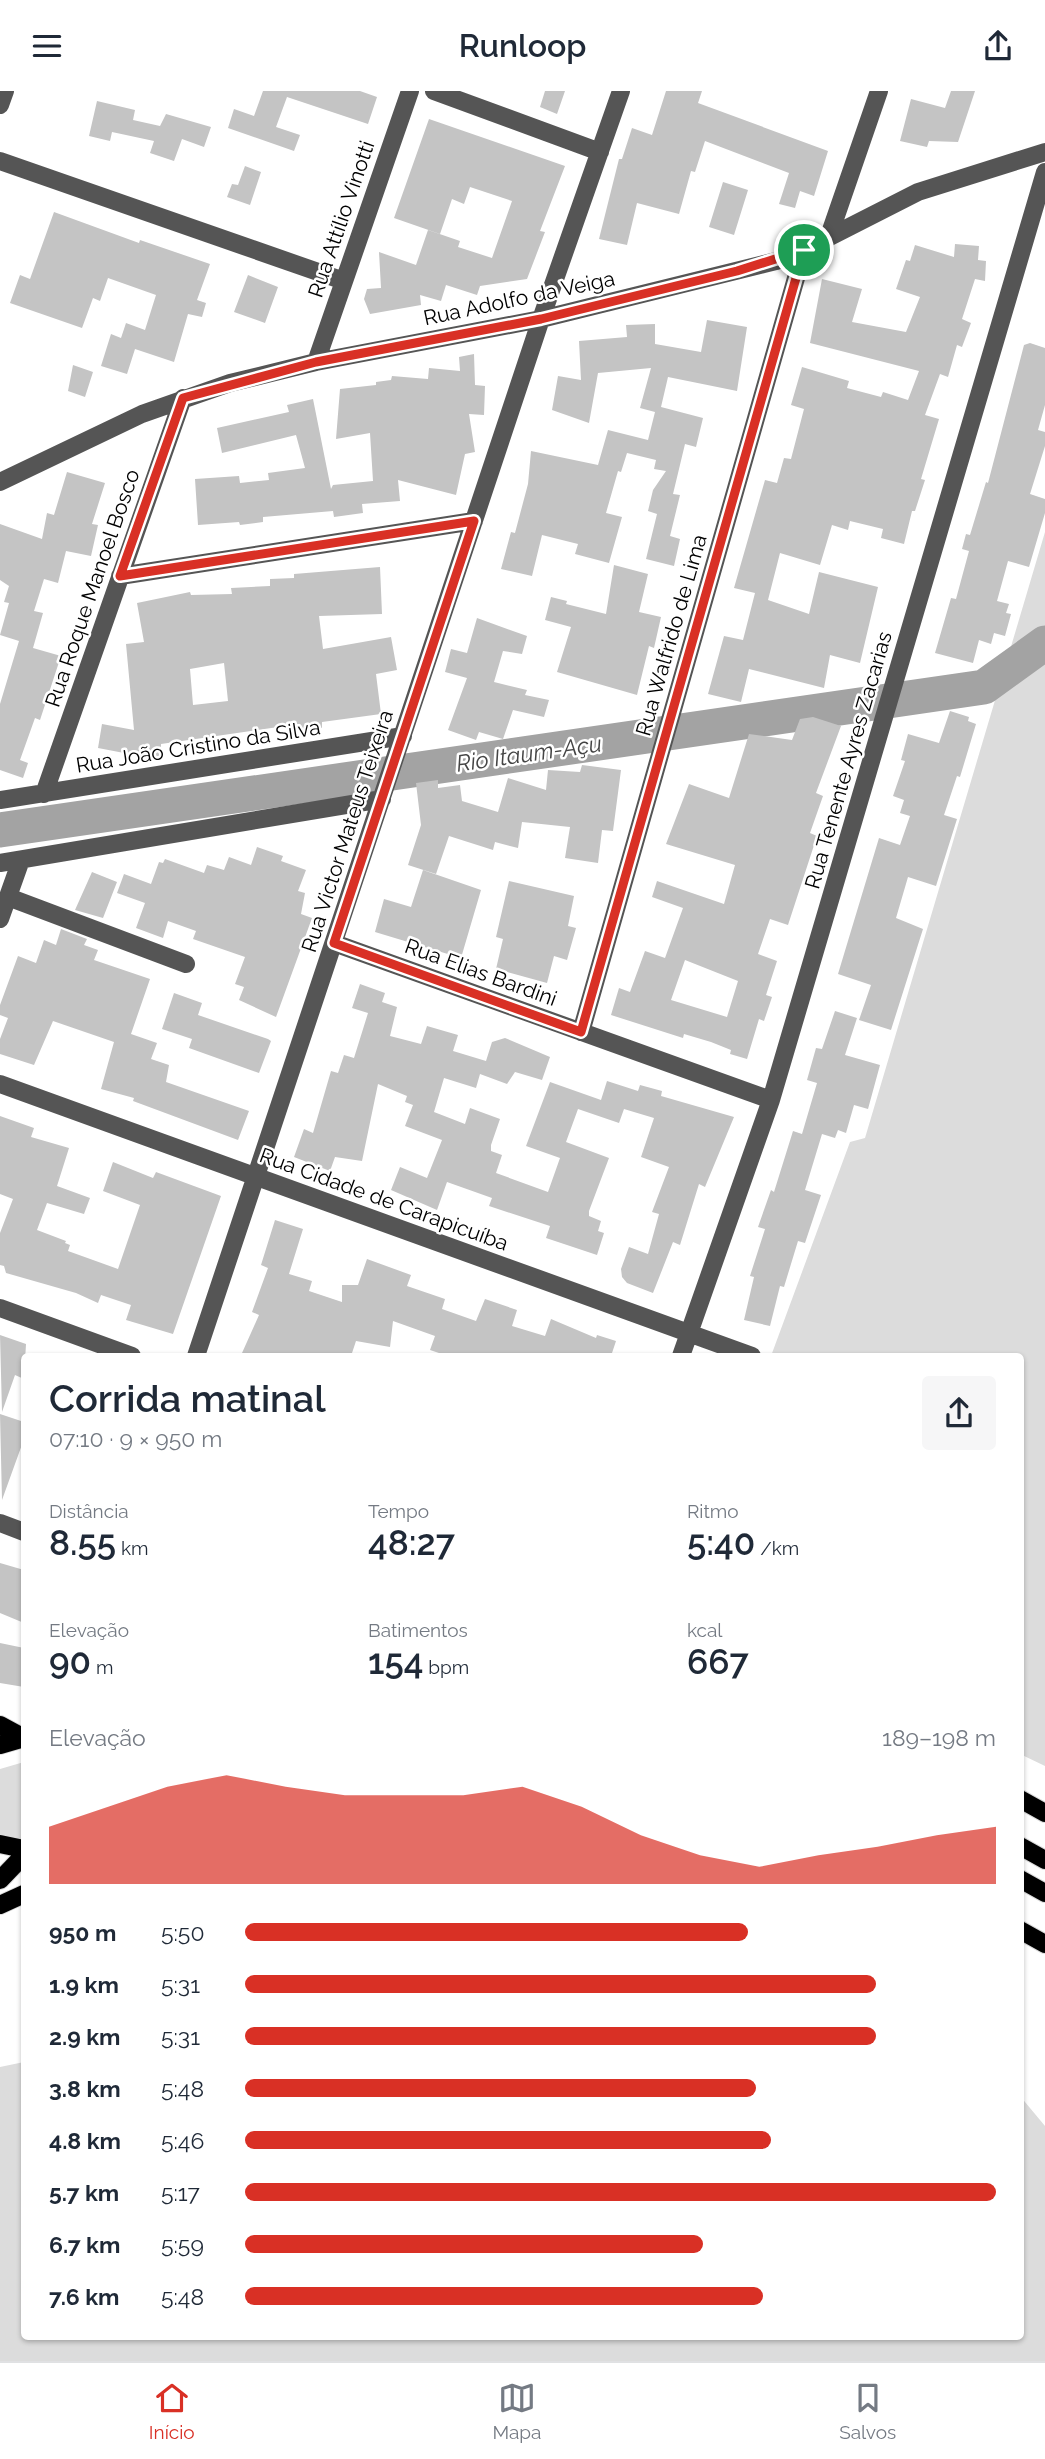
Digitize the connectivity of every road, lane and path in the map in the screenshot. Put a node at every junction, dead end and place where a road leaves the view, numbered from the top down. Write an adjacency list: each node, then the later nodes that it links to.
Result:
1 (5, 91): 6 (street)
2 (410, 91): 13 (street, Rua Attílio Vinotti)
3 (434, 91): 7 (street)
4 (621, 91): 7 (street, Rua Victor Mateus Teixeira)
5 (880, 91): 11 (street)
6 (0, 105)
7 (600, 152): 14 (street, Rua Victor Mateus Teixeira)
8 (1045, 152): 11 (street, Rua Adolfo da Veiga)
9 (0, 161): 13 (street)
10 (1045, 172): 32 (street, Rua Tenente Ayres Zacarias)
11 (829, 236): 12 (street, Rua Adolfo da Veiga)
12 (804, 250): 14 (street, Rua Adolfo da Veiga); 30 (street, Rua Walfrido de Lima)
13 (344, 281): 15 (street, Rua Attílio Vinotti)
14 (541, 319): 15 (street, Rua Adolfo da Veiga); 18 (street, Rua Victor Mateus Teixeira)
15 (316, 362): 16 (street, Rua Adolfo da Veiga)
16 (183, 398): 17 (street, Rua Adolfo da Veiga); 19 (street, Rua Roque Manoel Bosco)
17 (0, 482)
18 (474, 521): 19 (street); 20 (street, Rua Victor Mateus Teixeira)
19 (120, 576): 22 (street, Rua Roque Manoel Bosco)
20 (403, 736): 21 (street, Rua Victor Mateus Teixeira); 22 (street, Rua João Cristino da Silva)
21 (384, 793): 24 (street); 28 (street, Rua Victor Mateus Teixeira)
22 (44, 794): 23 (street, Rua João Cristino da Silva)
23 (0, 800)
24 (21, 860): 25 (street); 26 (street)
25 (0, 863)
26 (8, 897): 27 (street); 29 (street)
27 (0, 919)
28 (334, 943): 30 (street, Rua Elias Bardini); 33 (street, Rua Victor Mateus Teixeira)
29 (186, 964)
30 (581, 1032): 32 (street, Rua Elias Bardini)
31 (0, 1084): 33 (street, Rua Cidade de Carapicuíba)
32 (771, 1100): 35 (street, Rua Tenente Ayres Zacarias)
33 (256, 1177): 35 (street, Rua Cidade de Carapicuíba); 37 (street, Rua Victor Mateus Teixeira)
34 (0, 1308): 36 (street)
35 (690, 1333): 38 (street, Rua Tenente Ayres Zacarias); 39 (street, Rua Cidade de Carapicuíba)
36 (124, 1353)
37 (197, 1353)
38 (682, 1353)
39 (744, 1353)
40 (0, 1524): 41 (street)
41 (21, 1531)
42 (0, 1725): 43 (main road)
43 (21, 1736)
44 (21, 1739): 45 (main road)
45 (0, 1745)
46 (1024, 1801): 47 (main road)
47 (1045, 1813)
48 (0, 1844): 49 (main road)
49 (21, 1848)
50 (1024, 1848): 52 (main road)
51 (21, 1858): 53 (main road)
52 (1045, 1860)
53 (0, 1880)
54 (1024, 1881): 55 (main road)
55 (1045, 1893)
56 (21, 1894): 57 (main road)
57 (0, 1905)
58 (1024, 1932): 59 (main road)
59 (1045, 1944)

